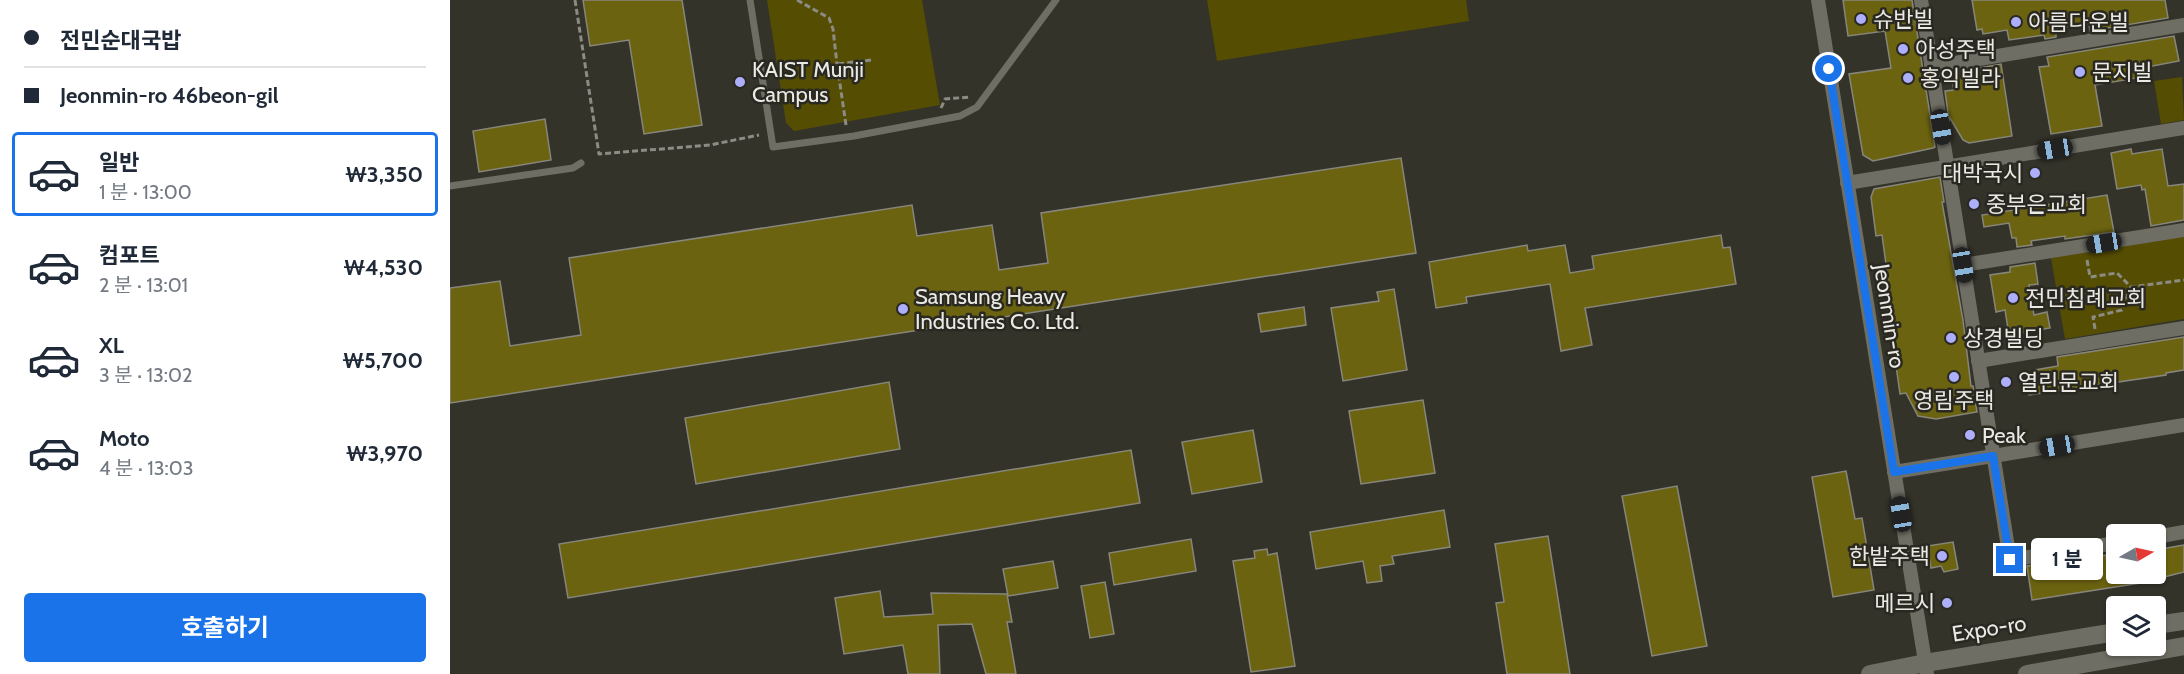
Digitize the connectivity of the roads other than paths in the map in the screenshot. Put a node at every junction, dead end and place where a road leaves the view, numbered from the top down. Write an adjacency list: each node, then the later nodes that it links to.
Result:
1 (750, 0): 2 (lane)
2 (1056, 0)
3 (1818, 0): 10 (street, Jeonmin-ro)
4 (1921, 0): 6 (street)
5 (2184, 24): 6 (street)
6 (1931, 66): 9 (street)
7 (2184, 128): 9 (street)
8 (581, 163): 11 (lane)
9 (1947, 167): 10 (street); 13 (street)
10 (1847, 183): 18 (street, Jeonmin-ro)
11 (450, 186)
12 (2184, 230): 13 (street)
13 (1963, 265): 15 (street)
14 (2184, 328): 15 (street)
15 (1978, 361): 17 (street)
16 (2184, 424): 17 (street)
17 (1993, 456): 18 (street); 21 (street)
18 (1894, 472): 26 (street, Jeonmin-ro)
19 (2184, 532): 20 (street)
20 (2166, 535)
21 (2106, 545)
22 (2184, 621): 23 (main road)
23 (2166, 624)
24 (2106, 634): 26 (main road, Expo-ro)
25 (2184, 646): 28 (main road)
26 (1926, 668): 27 (main road, Expo-ro)
27 (1870, 674)
28 (2026, 674)

